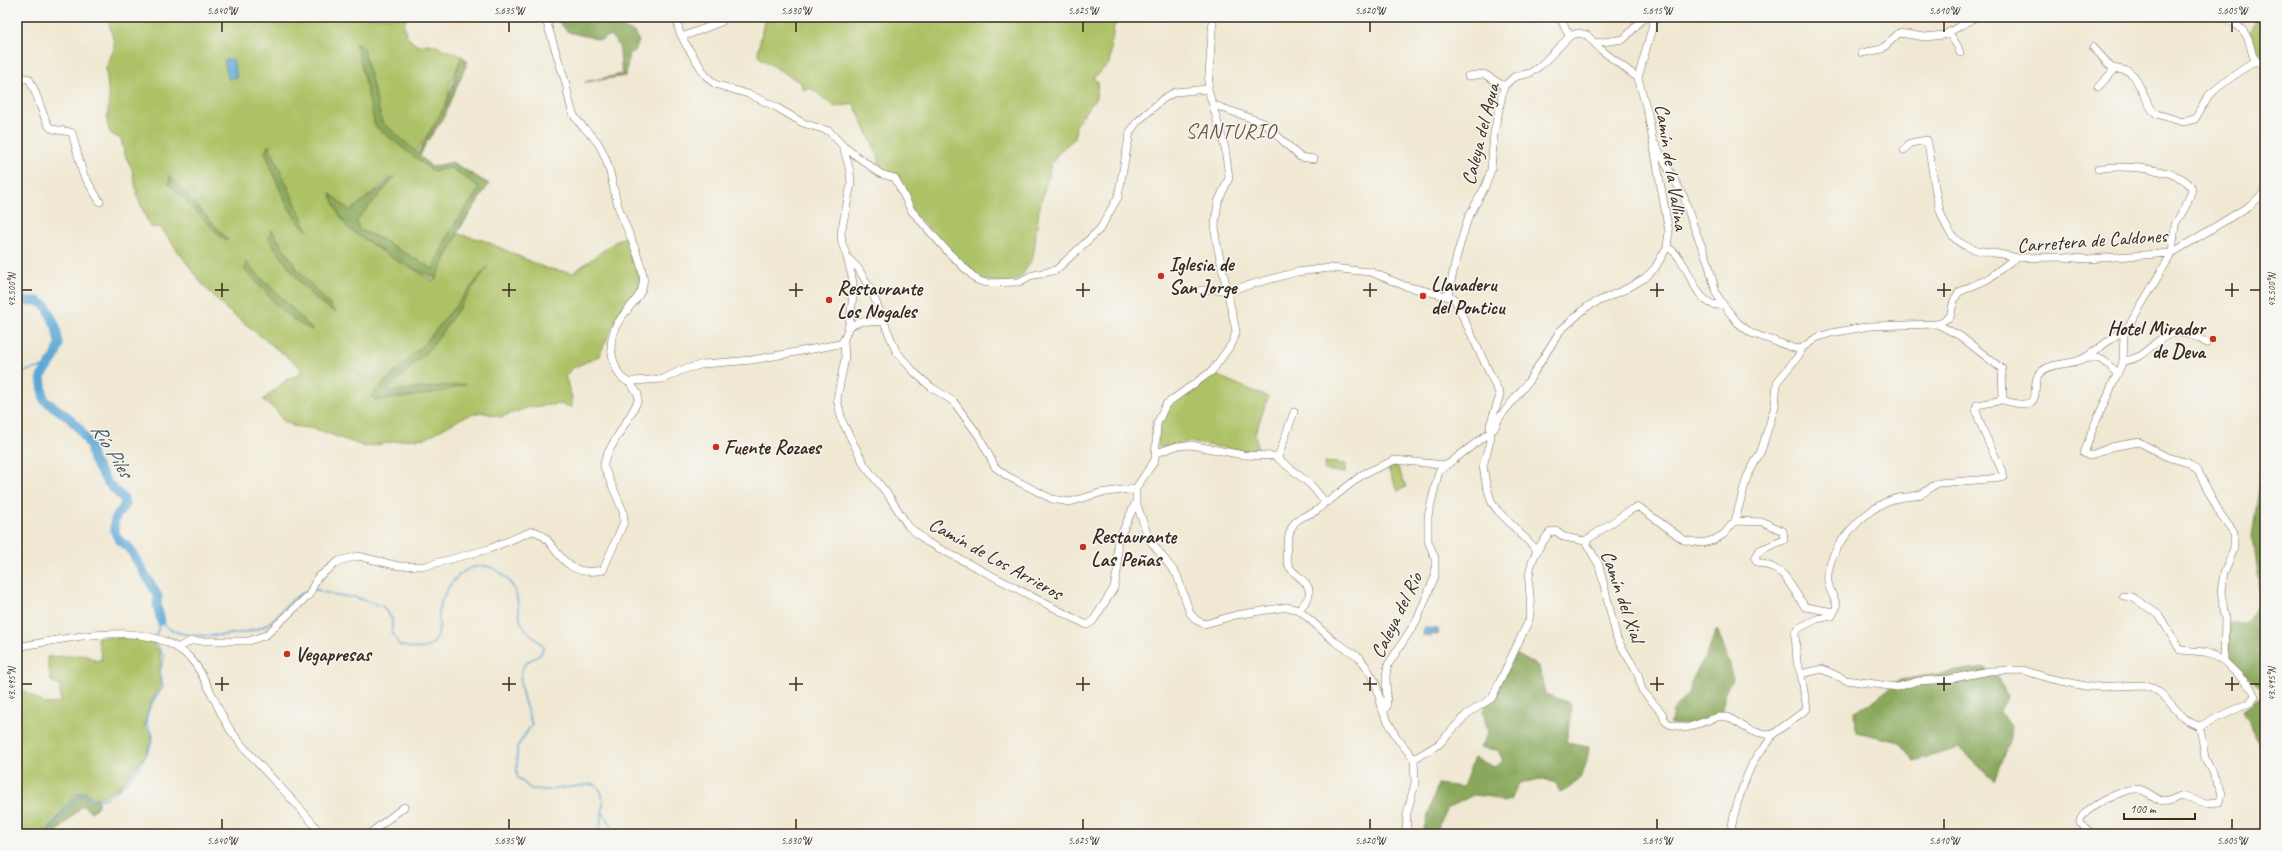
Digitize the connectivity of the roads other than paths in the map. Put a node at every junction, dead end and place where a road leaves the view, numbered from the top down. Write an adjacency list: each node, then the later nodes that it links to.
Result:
1 (545, 17): 52 (street)
2 (677, 17): 12 (street)
3 (1213, 17): 25 (street)
4 (1559, 17): 11 (street)
5 (1644, 17): 13 (street)
6 (1655, 17): 21 (street, Camín de la Vallina)
7 (1976, 17): 10 (street)
8 (2223, 17): 17 (street)
9 (721, 22): 12 (street)
10 (1949, 33): 15 (street); 16 (street)
11 (1570, 36): 13 (street); 23 (street, Caleya del Agua)
12 (682, 37): 28 (street)
13 (1594, 43): 21 (street)
14 (2093, 47): 19 (street)
15 (1862, 53)
16 (1960, 53)
17 (2255, 61): 18 (street); 19 (street)
18 (2265, 66)
19 (2114, 69): 24 (street)
20 (1468, 76): 23 (street)
21 (1638, 78): 27 (street, Camín de la Vallina)
22 (17, 82): 33 (street)
23 (1504, 86): 40 (street, Caleya del Agua)
24 (2098, 87)
25 (1208, 89): 26 (street); 28 (street)
26 (1213, 106): 30 (street); 39 (street)
27 (1652, 139): 34 (street, Camín de la Vallina); 41 (street)
28 (843, 146): 36 (street)
29 (1904, 150): 37 (street)
30 (1314, 159)
31 (2098, 169): 35 (street)
32 (2265, 188): 35 (street, Carretera de Caldones)
33 (100, 202)
34 (1667, 246): 41 (street); 55 (street, Camín de la Vallina)
35 (2172, 252): 37 (street, Carretera de Caldones); 45 (street)
36 (847, 257): 42 (street); 44 (street)
37 (2017, 258): 43 (street, Carretera de Caldones)
38 (1201, 290): 39 (street)
39 (1227, 291): 40 (street); 56 (street)
40 (1448, 295): 55 (street)
41 (1722, 304): 48 (street)
42 (882, 322): 44 (street); 59 (street)
43 (1937, 324): 48 (street); 53 (street)
44 (848, 327): 46 (street)
45 (2126, 330): 49 (street); 50 (street)
46 (844, 342): 52 (street); 60 (street, Camín de Los Arrieros)
47 (2207, 343): 50 (street)
48 (1802, 348): 62 (street)
49 (2080, 360): 51 (street); 53 (street)
50 (2123, 361): 51 (street)
51 (2117, 374): 72 (street)
52 (630, 384): 68 (street)
53 (2002, 400): 67 (street)
54 (1294, 412): 57 (street)
55 (1490, 433): 58 (street, Camín de la Vallina); 64 (street)
56 (1156, 453): 57 (street); 59 (street)
57 (1278, 457): 61 (street)
58 (1445, 465): 61 (street); 74 (street, Caleya del Río)
59 (1136, 488): 60 (street)
60 (1136, 502): 66 (street)
61 (1324, 502): 66 (street)
62 (1735, 520): 63 (street); 67 (street)
63 (1585, 541): 64 (street); 76 (street, Camín del Xial)
64 (1536, 550): 77 (street)
65 (2123, 596): 72 (street)
66 (1299, 610): 74 (street)
67 (1834, 612): 73 (street)
68 (200, 640): 70 (street); 71 (street)
69 (17, 647): 70 (street)
70 (177, 648): 71 (street)
71 (185, 653): 79 (street)
72 (2224, 661): 75 (street)
73 (1801, 674): 75 (street); 76 (street)
74 (1383, 712): 77 (street)
75 (2200, 726): 83 (street)
76 (1772, 735): 82 (street)
77 (1414, 759): 81 (street)
78 (404, 807): 80 (street)
79 (321, 834)
80 (369, 834)
81 (1406, 834)
82 (1731, 834)
83 (2092, 834)

